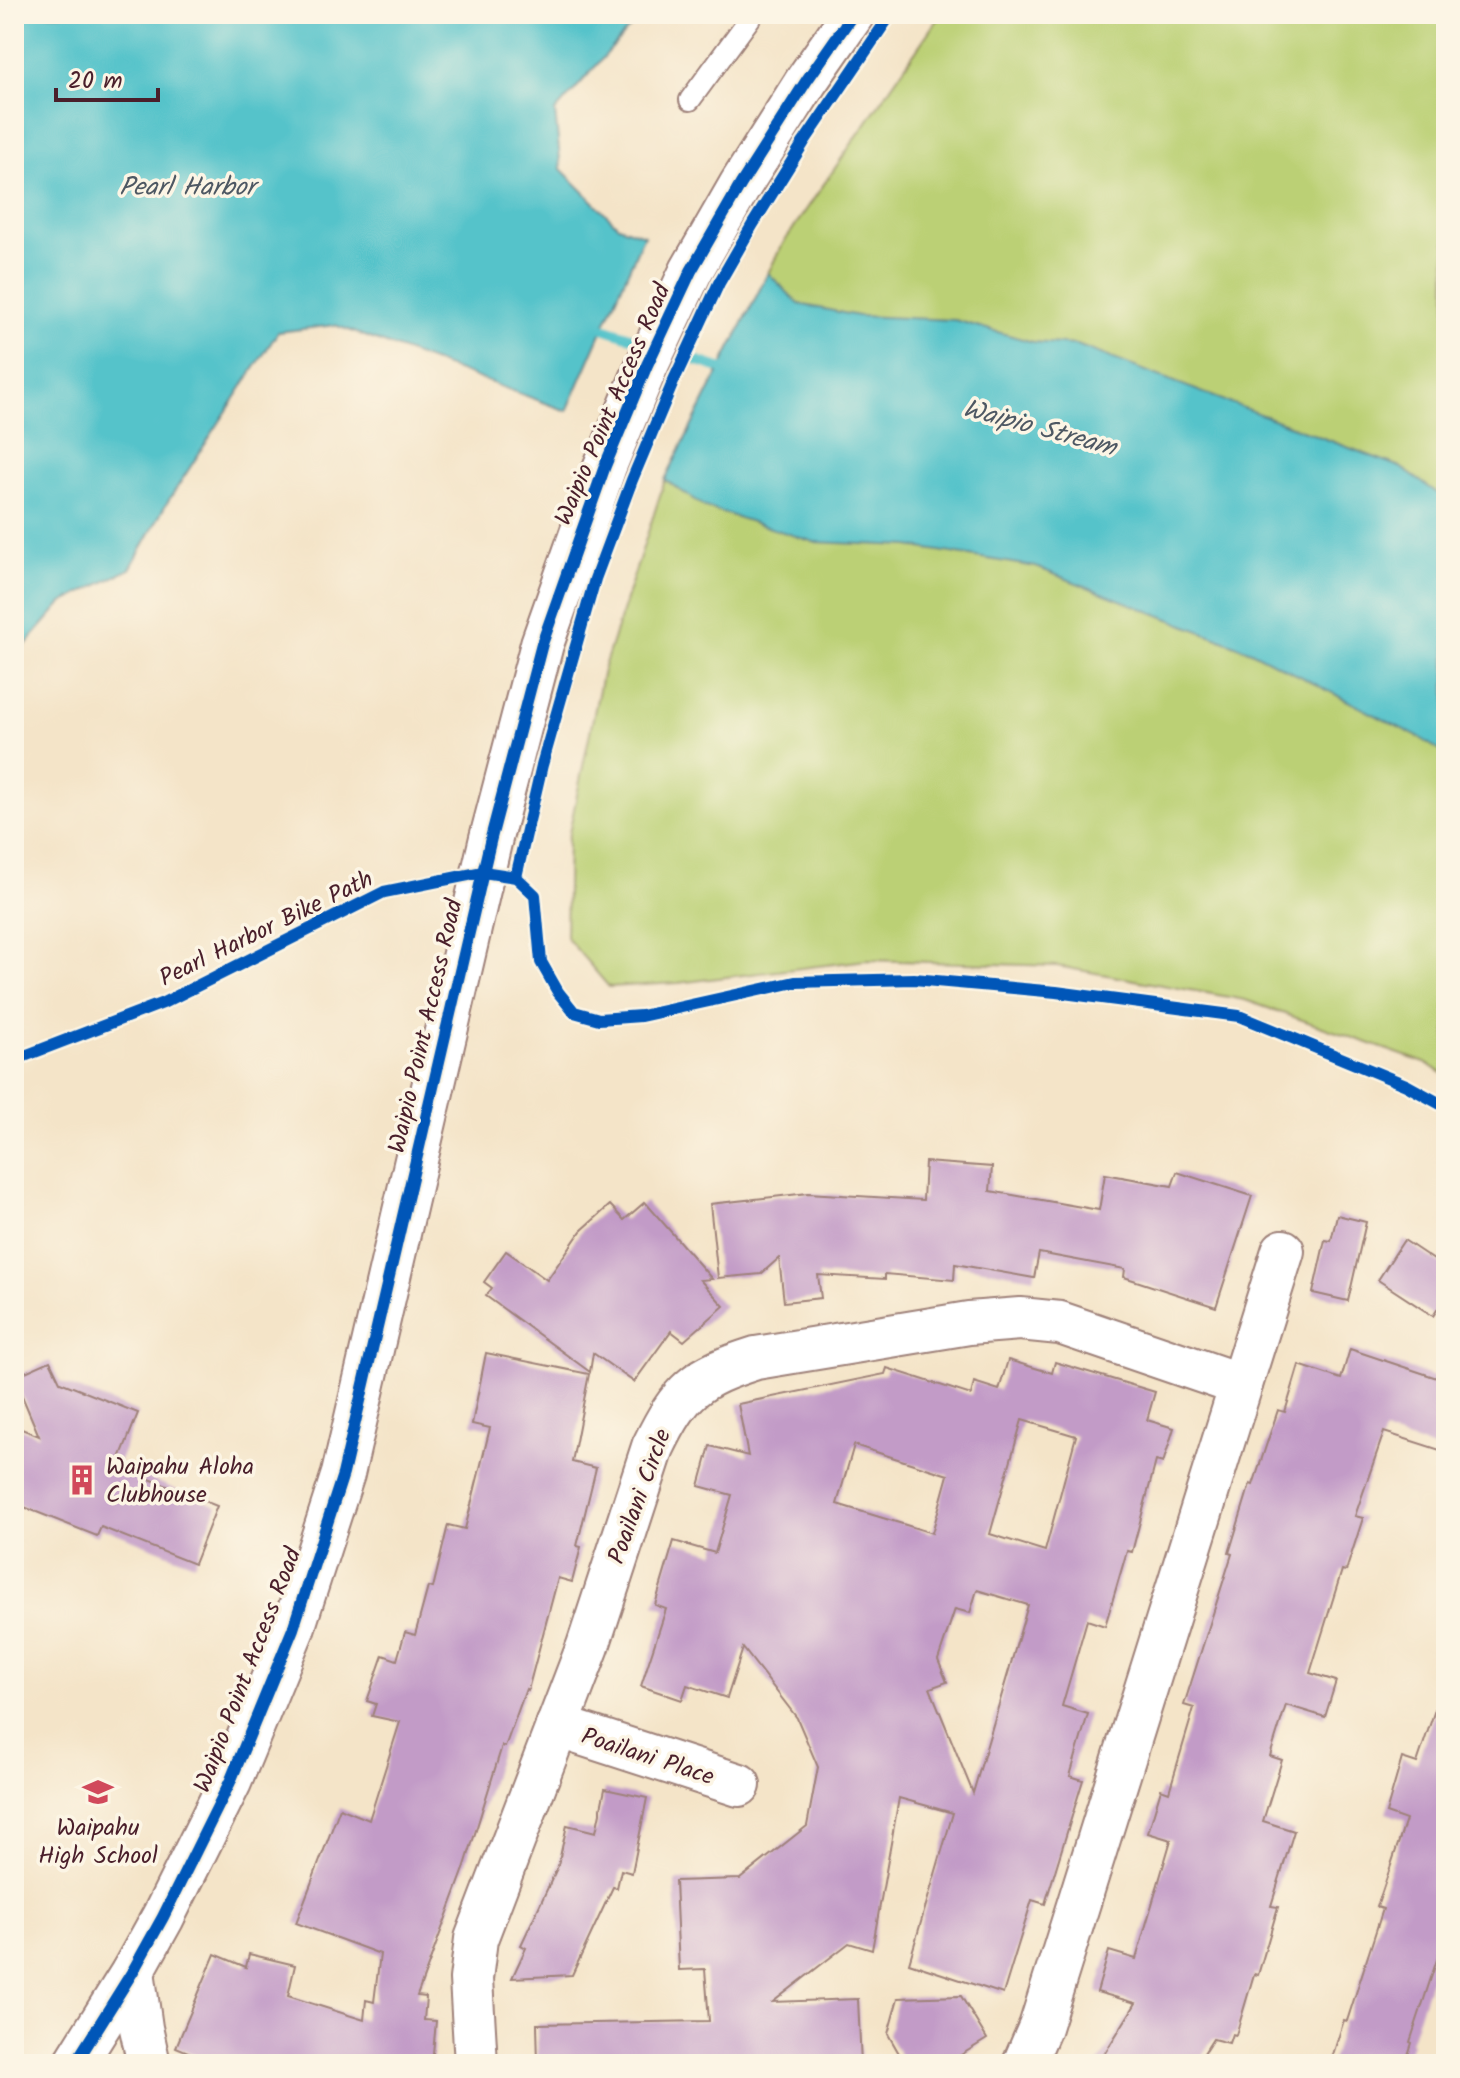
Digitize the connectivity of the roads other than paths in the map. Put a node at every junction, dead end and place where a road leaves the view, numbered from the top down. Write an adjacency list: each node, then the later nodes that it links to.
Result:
1 (753, 14): 3 (lane)
2 (853, 14): 8 (street, Waipio Point Access Road)
3 (690, 100)
4 (1283, 1251): 5 (street)
5 (1241, 1385): 6 (street, Poailani Circle); 12 (street)
6 (557, 1726): 7 (street, Poailani Place); 11 (street, Poailani Circle)
7 (739, 1785)
8 (133, 1971): 9 (street, Waipio Point Access Road); 10 (street)
9 (75, 2064)
10 (149, 2064)
11 (476, 2064)
12 (1024, 2064)

